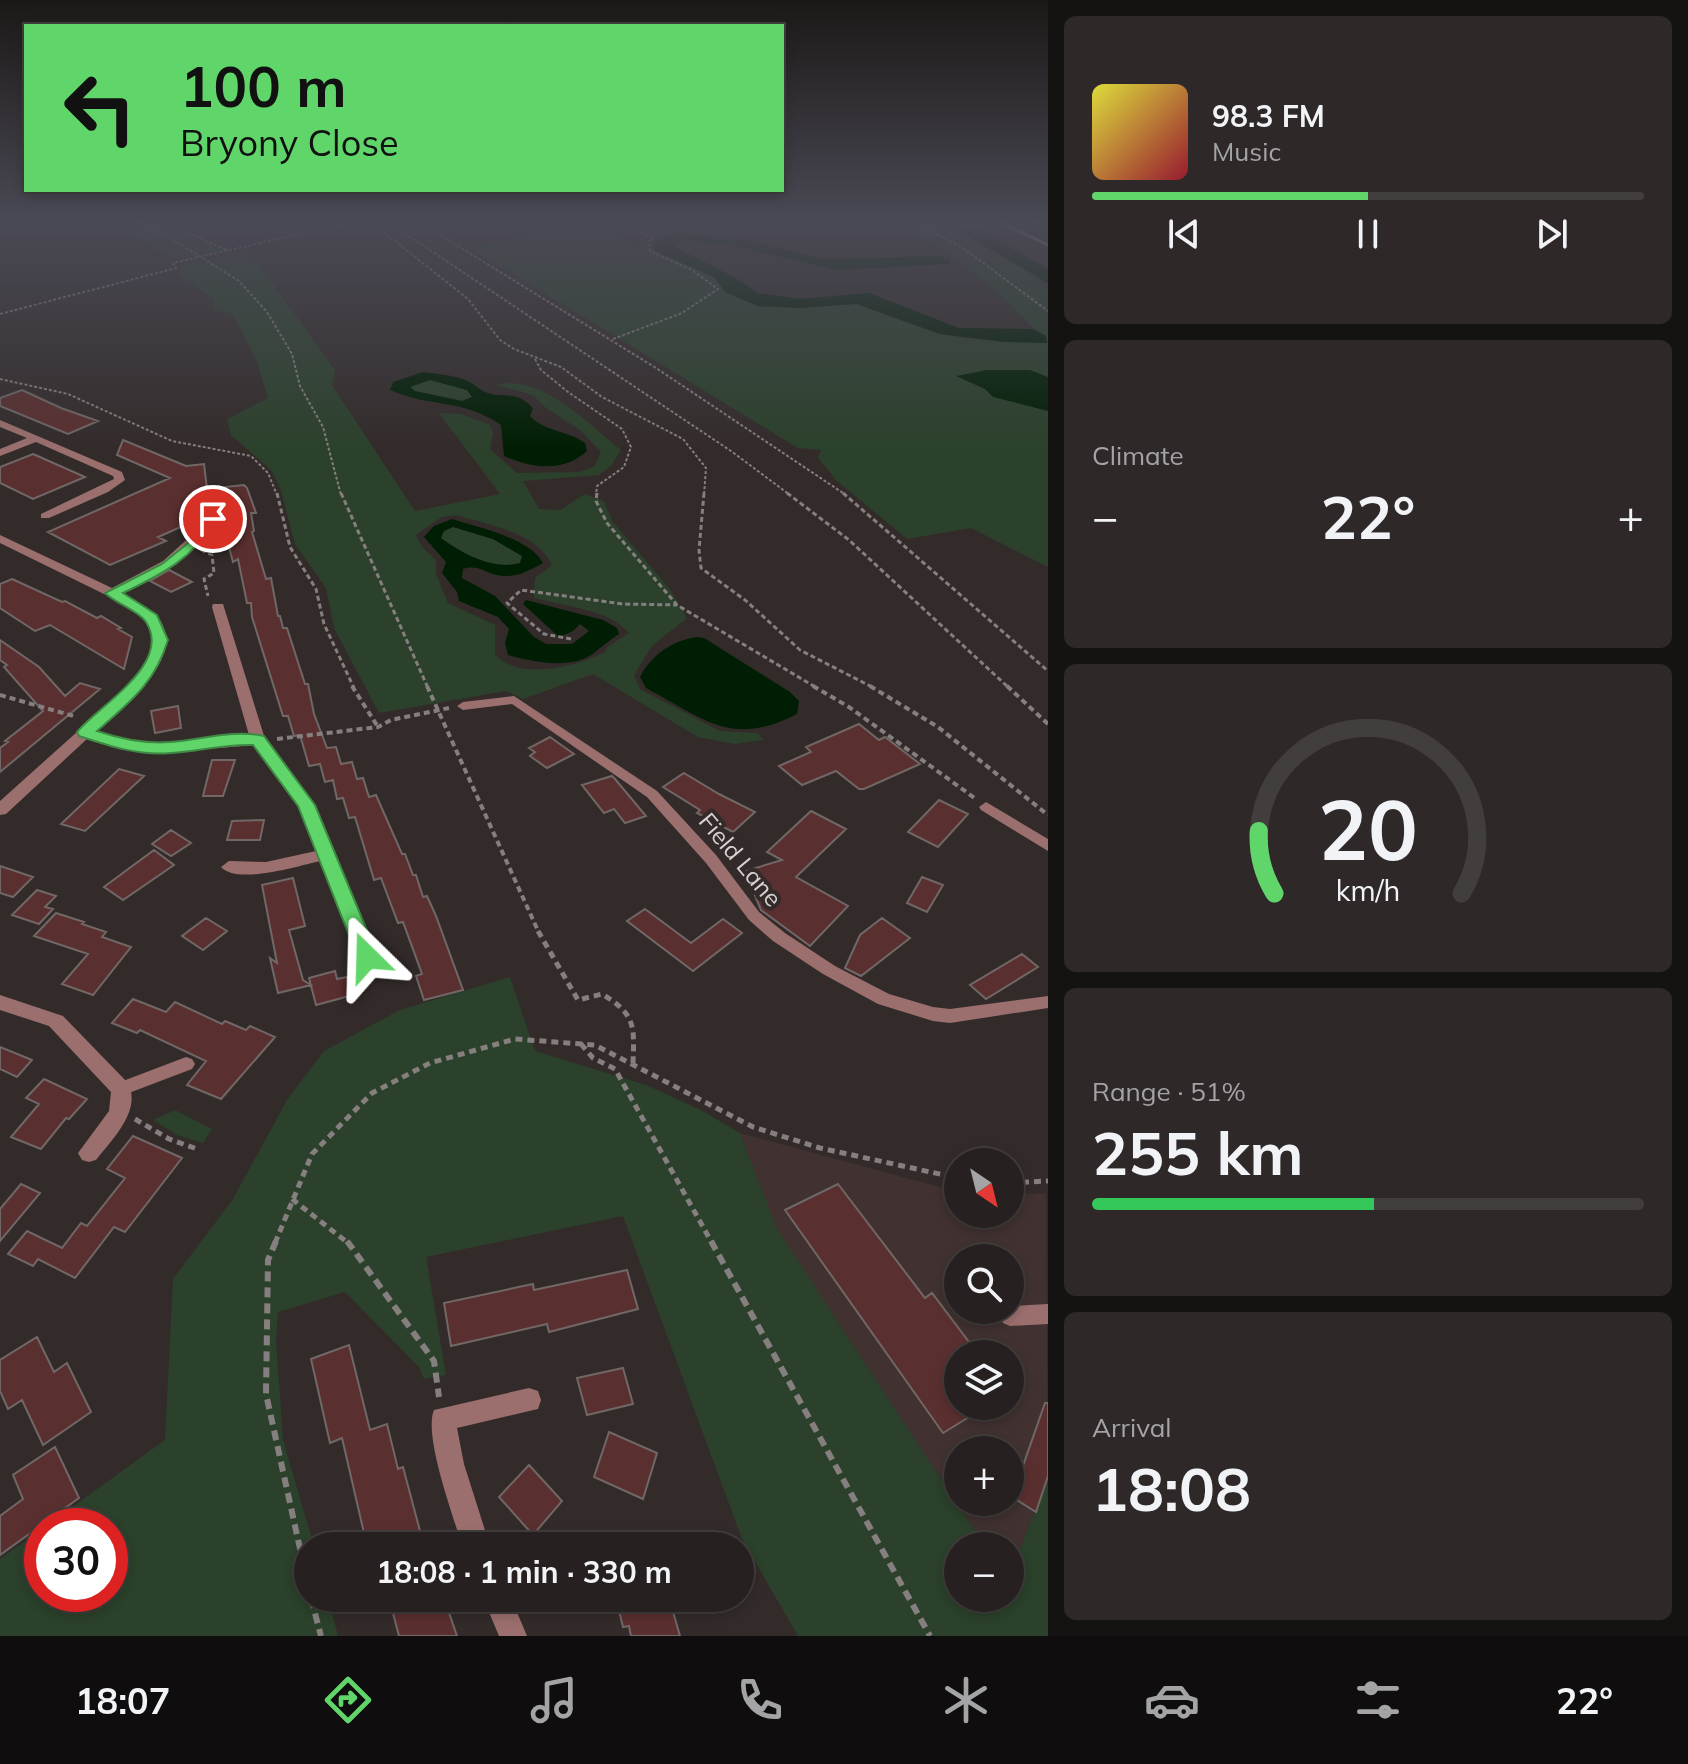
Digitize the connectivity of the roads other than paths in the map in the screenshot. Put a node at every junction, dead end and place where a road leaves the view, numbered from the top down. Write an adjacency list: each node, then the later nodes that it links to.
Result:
1 (0, 423): 2 (street)
2 (35, 439): 3 (street); 4 (street)
3 (0, 453)
4 (45, 516)
5 (213, 519): 7 (street)
6 (0, 539): 7 (street)
7 (112, 593): 10 (street)
8 (218, 607): 11 (street)
9 (463, 706): 18 (lane, Field Lane)
10 (90, 728): 11 (street); 13 (street)
11 (258, 740): 15 (street)
12 (986, 807): 14 (lane)
13 (0, 810)
14 (1048, 846)
15 (326, 854): 16 (street); 17 (street)
16 (229, 867)
17 (367, 957)
18 (1048, 1002)
19 (0, 1004): 21 (street)
20 (186, 1064): 21 (lane)
21 (121, 1089): 22 (street)
22 (89, 1153)
23 (1048, 1314): 24 (lane)
24 (1024, 1315)
25 (529, 1400): 26 (street)
26 (472, 1532)
27 (503, 1612): 28 (street)
28 (513, 1636)

